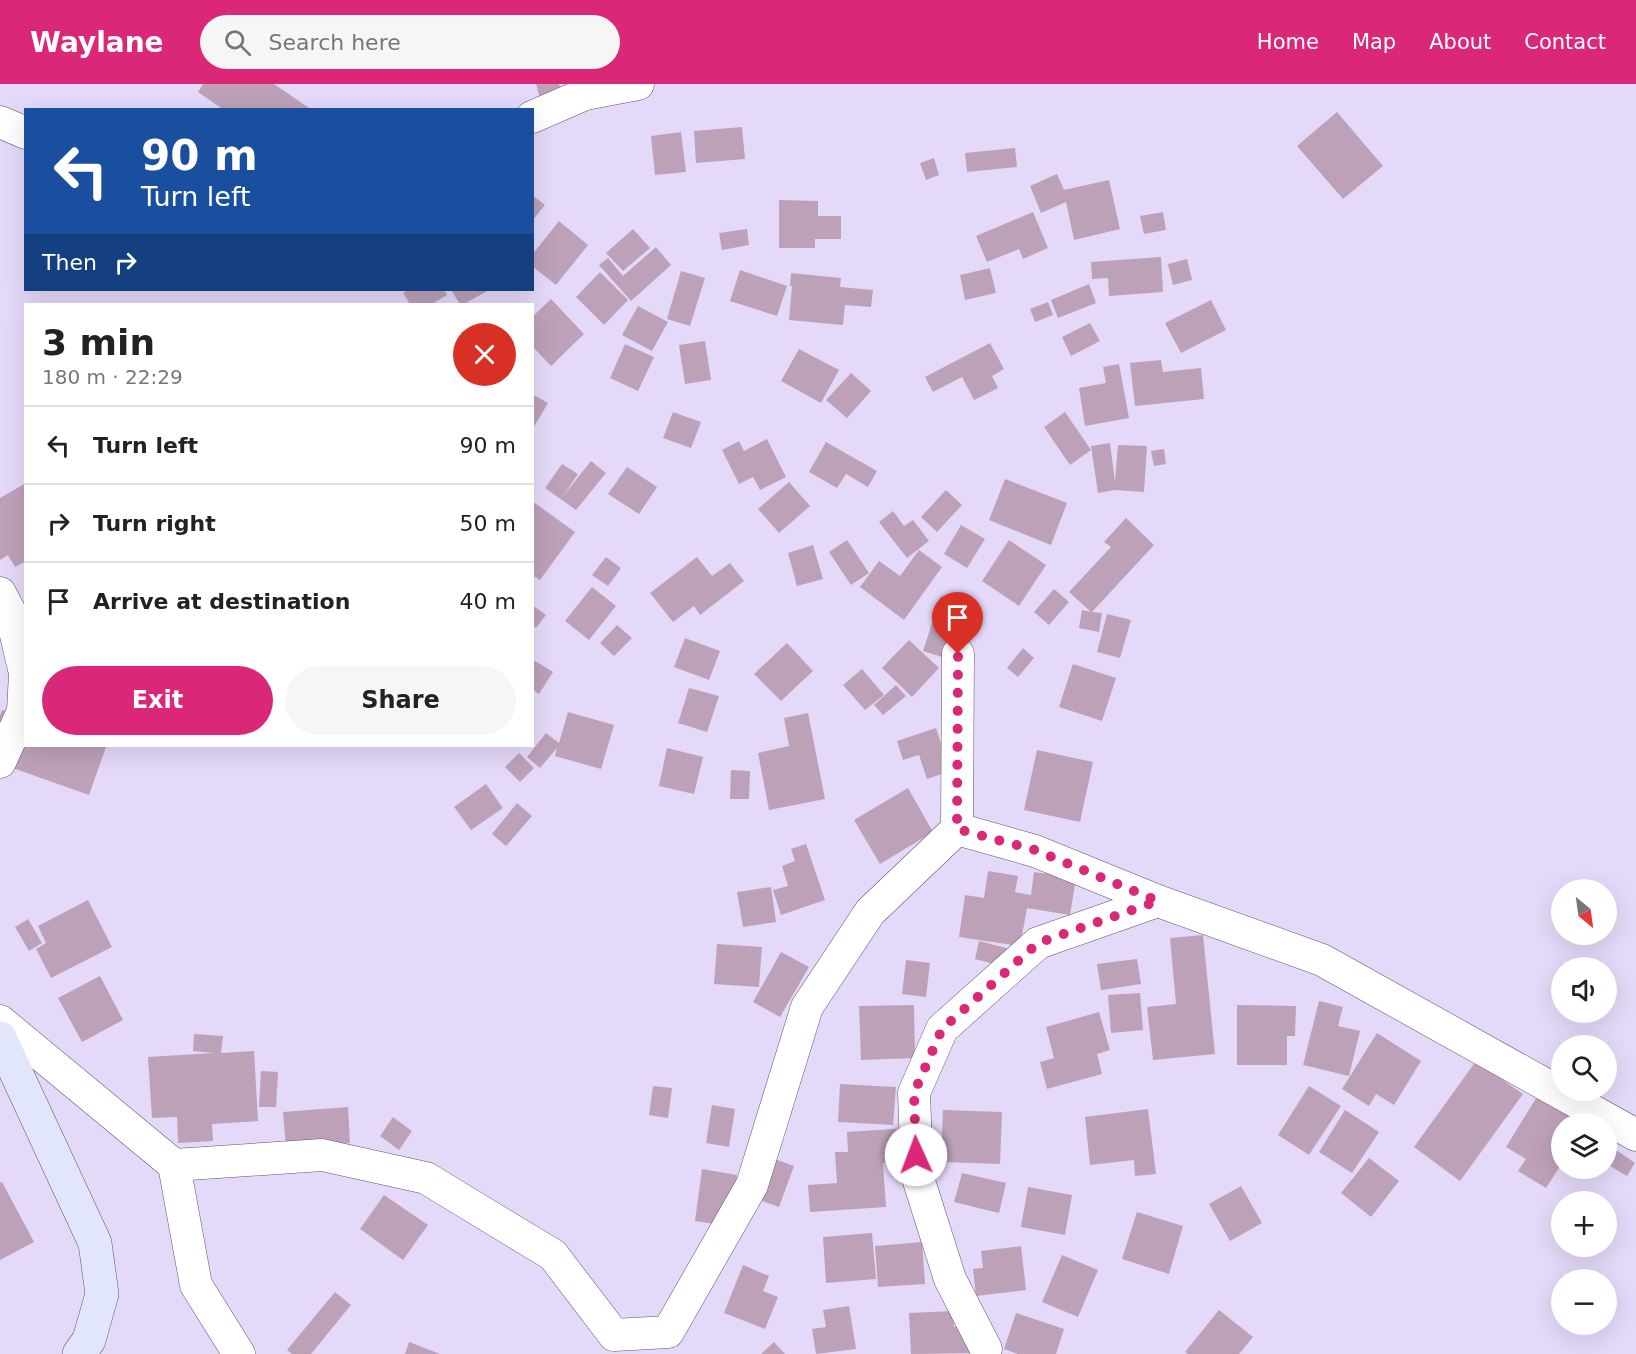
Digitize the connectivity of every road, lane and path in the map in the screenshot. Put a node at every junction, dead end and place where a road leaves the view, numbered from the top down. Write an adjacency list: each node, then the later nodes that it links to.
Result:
1 (638, 84): 2 (street)
2 (534, 116)
3 (0, 122): 4 (street)
4 (24, 132)
5 (0, 593): 7 (street)
6 (958, 654): 10 (street)
7 (24, 669)
8 (24, 692): 9 (street)
9 (0, 762)
10 (957, 829): 11 (street); 16 (street)
11 (1158, 901): 14 (street); 17 (street)
12 (0, 1021): 15 (street)
13 (0, 1038): 18 (main road)
14 (1636, 1136)
15 (174, 1165): 16 (street); 19 (street)
16 (614, 1335): 20 (street)
17 (986, 1349)
18 (79, 1354)
19 (239, 1354)
20 (640, 1354)

